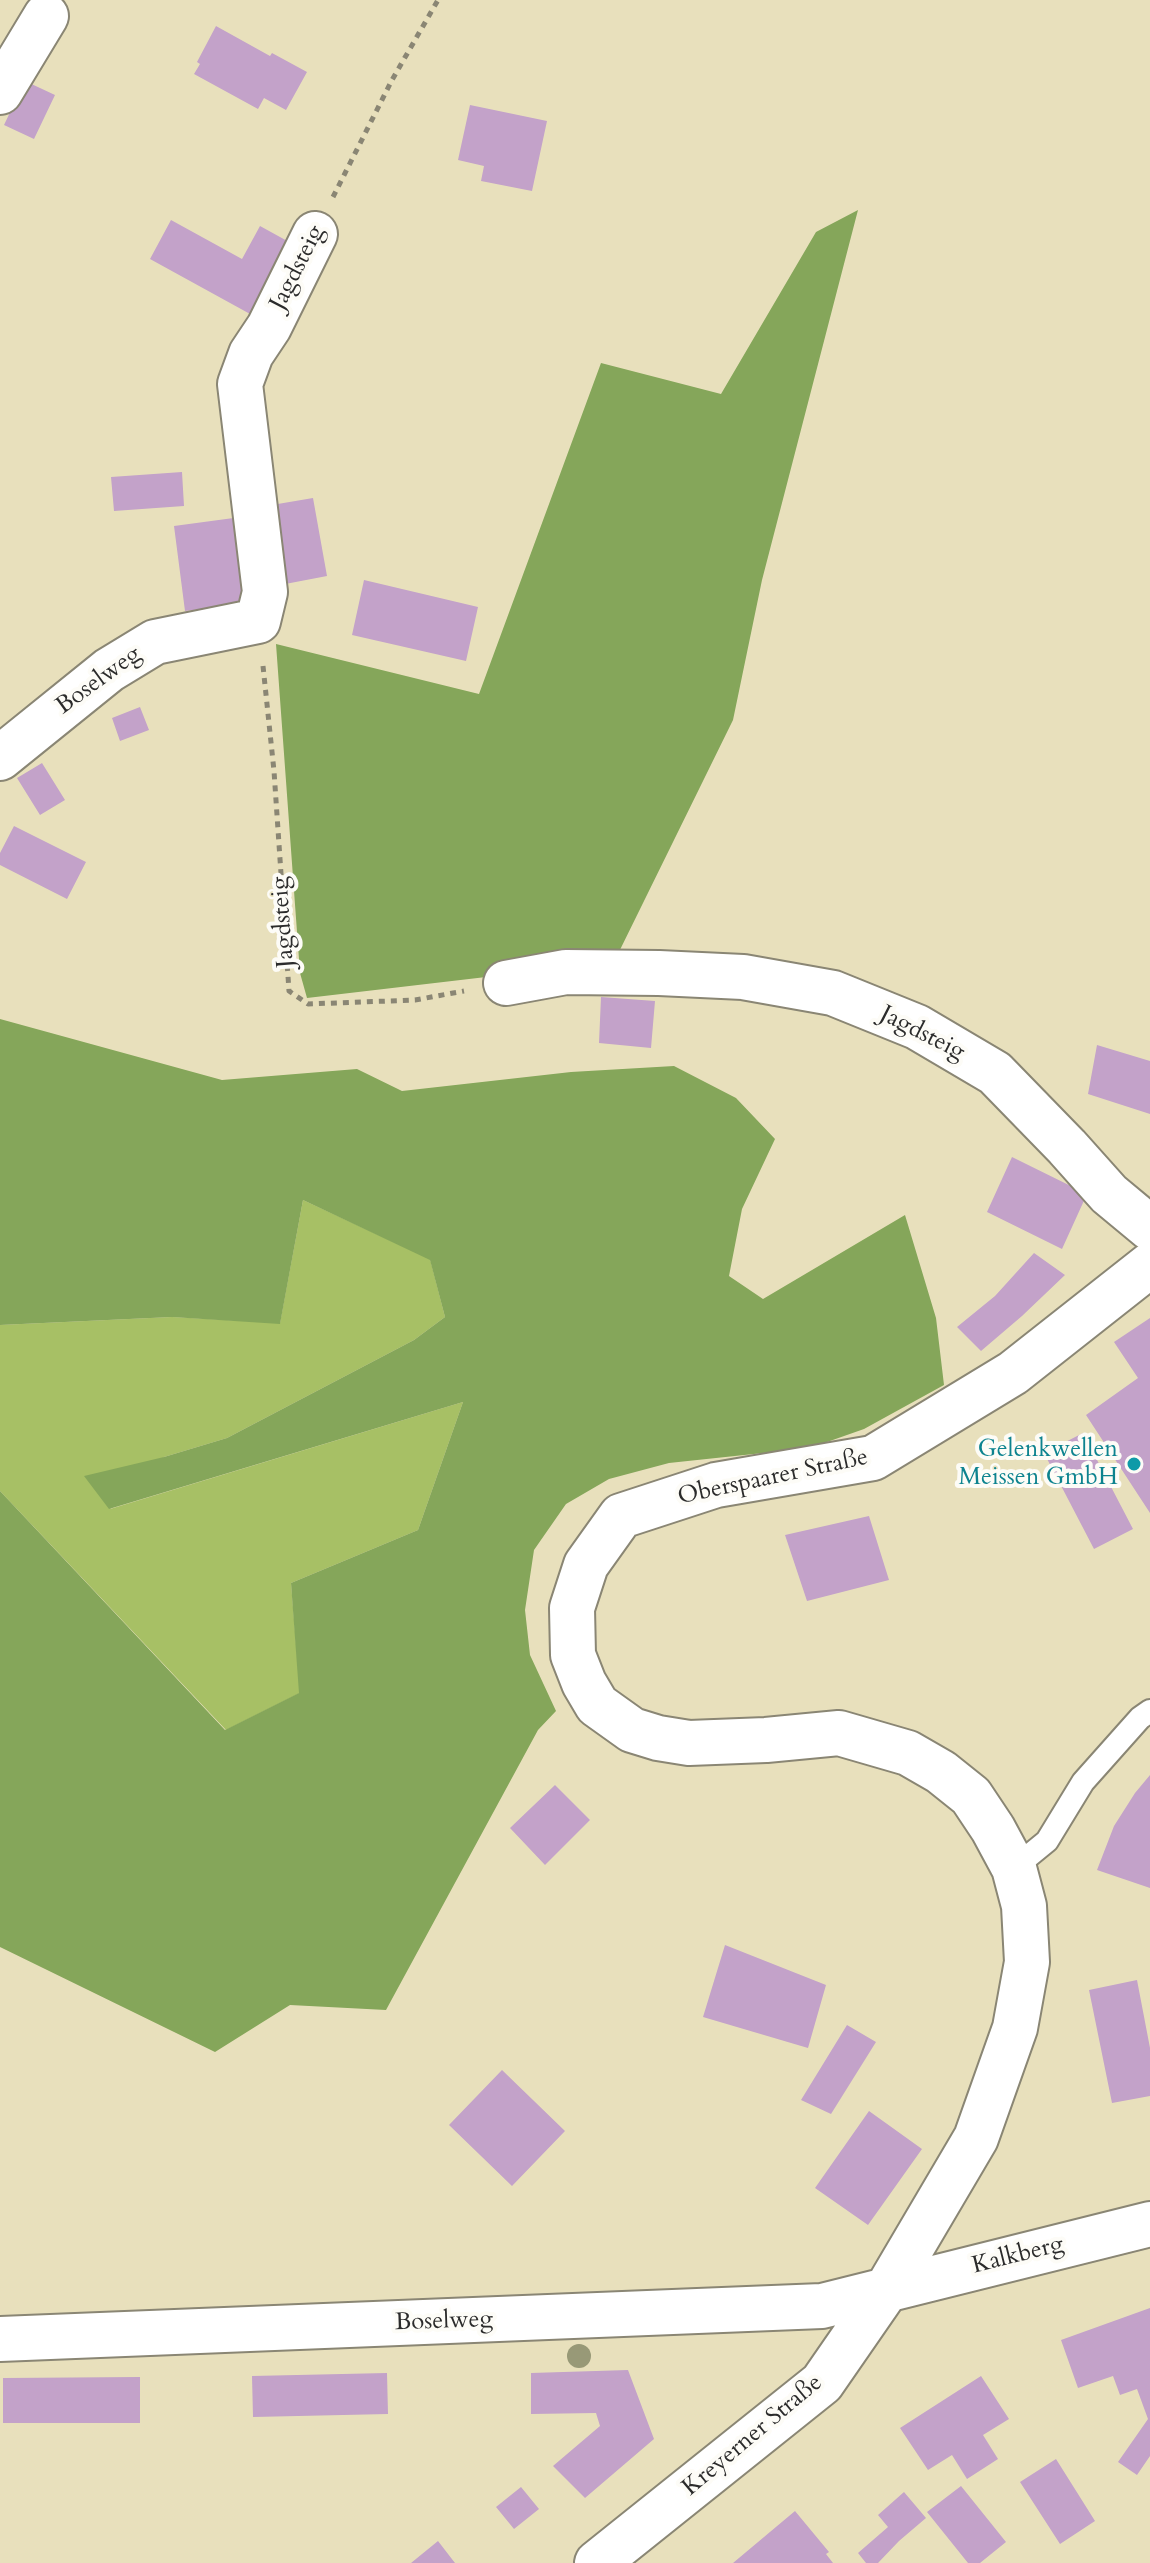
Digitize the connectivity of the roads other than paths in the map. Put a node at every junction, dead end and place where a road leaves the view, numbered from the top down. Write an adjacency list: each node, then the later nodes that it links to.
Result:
1 (46, 16): 2 (street)
2 (0, 92)
3 (315, 234): 4 (street, Jagdsteig)
4 (258, 621): 5 (street, Boselweg)
5 (0, 758)
6 (506, 983): 7 (street, Jagdsteig)
7 (1150, 1228)
8 (1150, 1265): 10 (street, Oberspaarer Straße)
9 (1150, 1711): 10 (lane)
10 (1014, 1868): 12 (street, Oberspaarer Straße)
11 (1150, 2224): 12 (street, Kalkberg)
12 (887, 2289): 13 (street, Boselweg); 14 (street, Kreyerner Straße)
13 (0, 2339)
14 (597, 2563)

